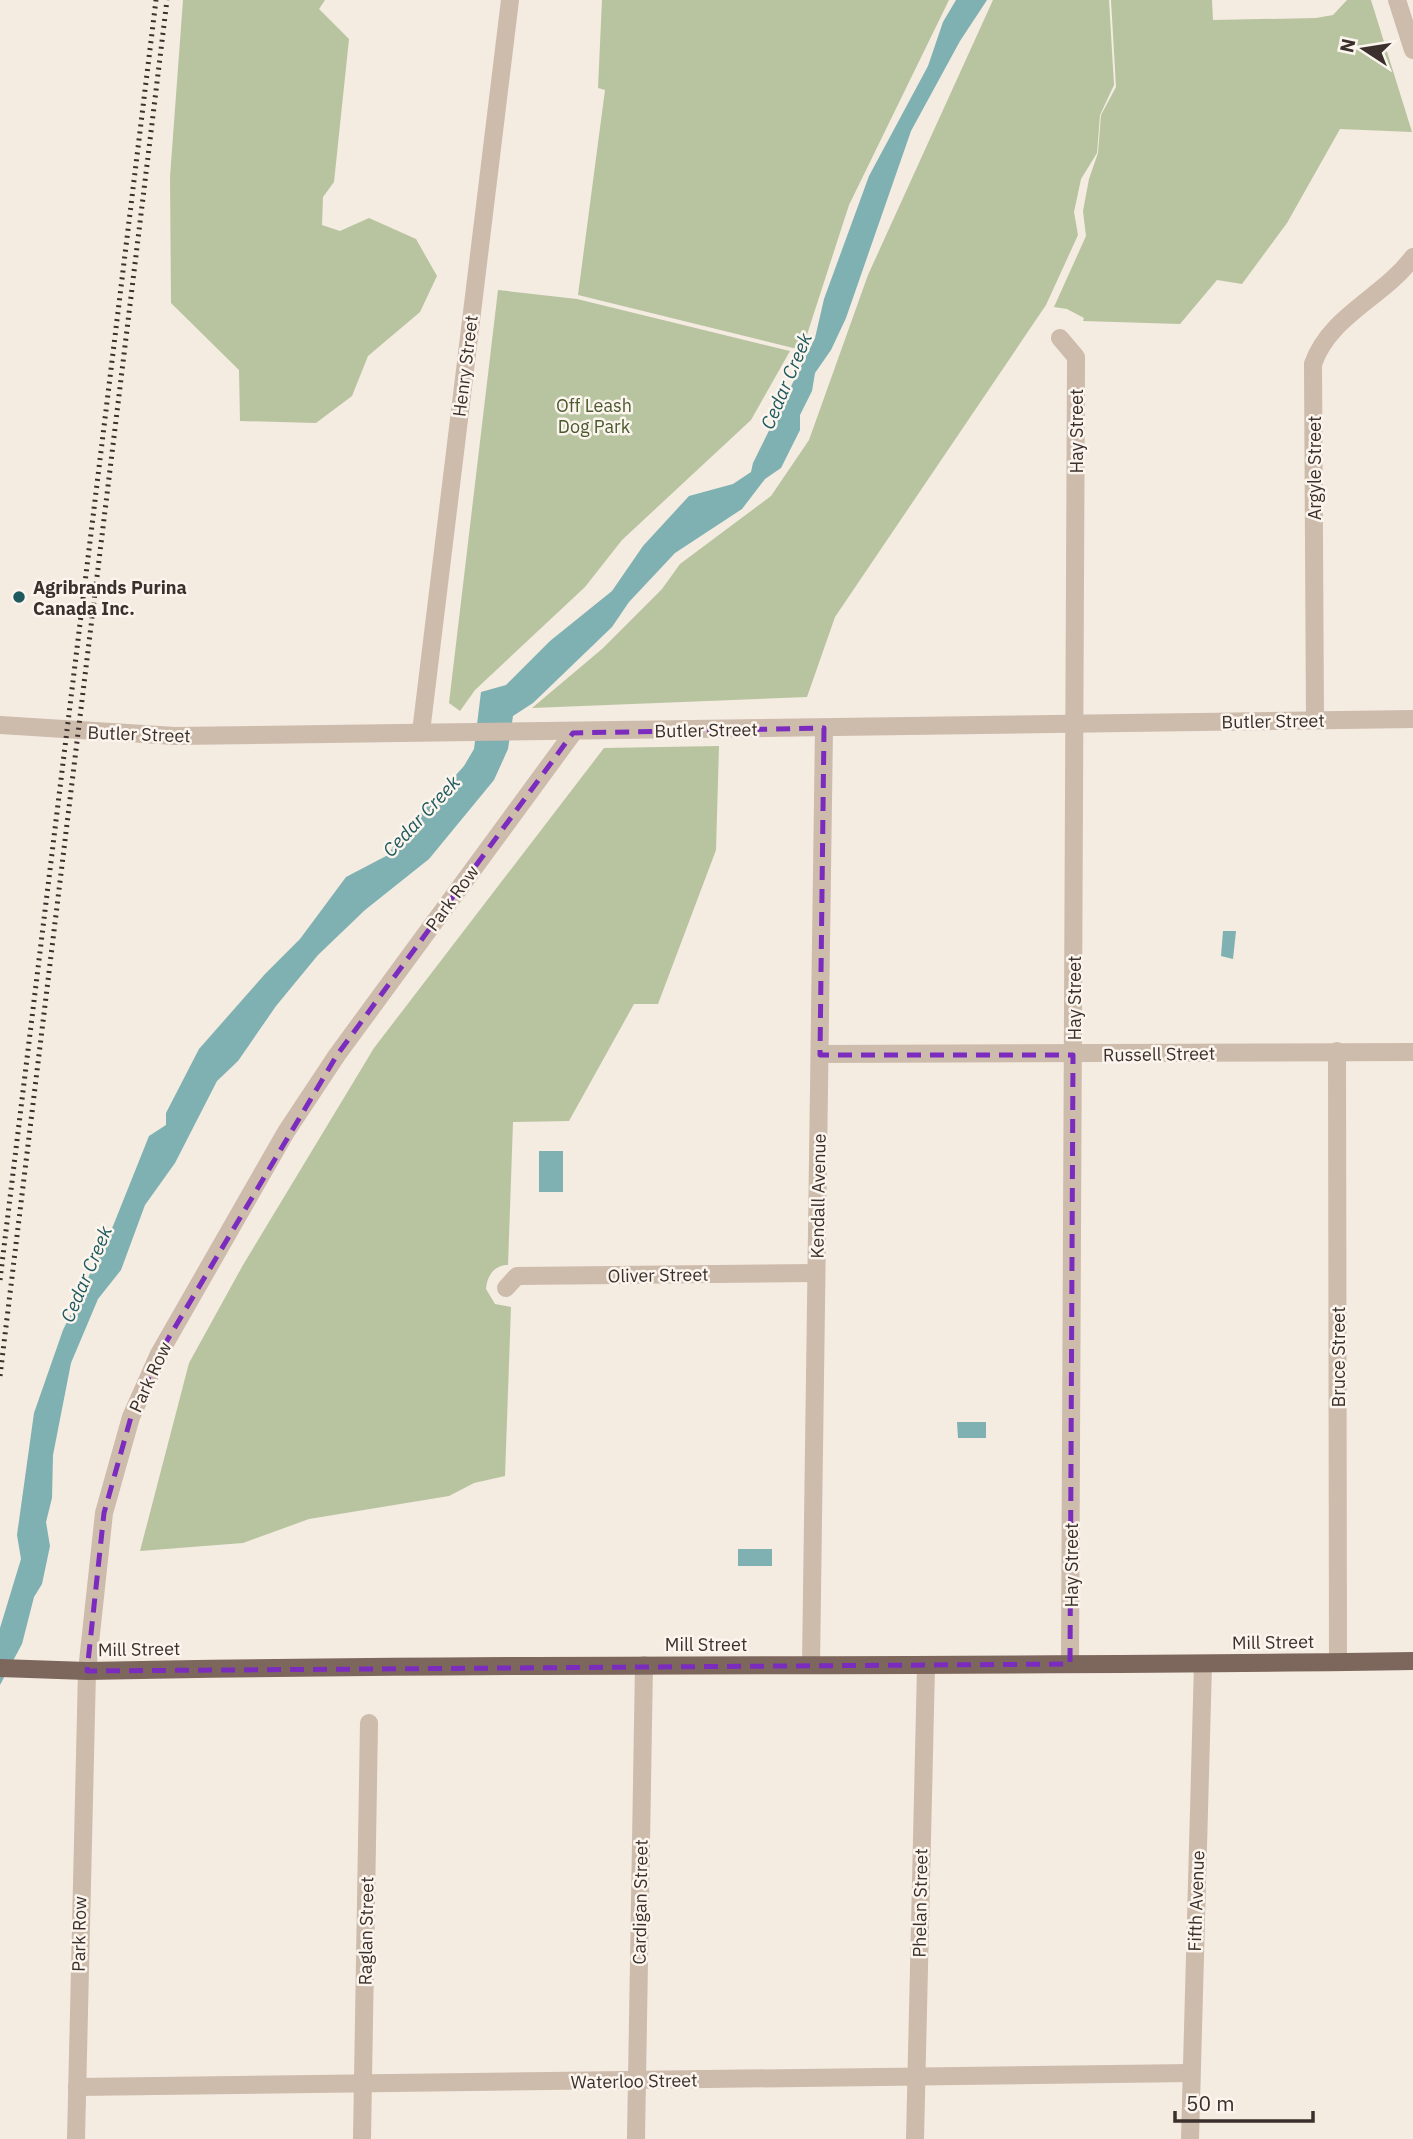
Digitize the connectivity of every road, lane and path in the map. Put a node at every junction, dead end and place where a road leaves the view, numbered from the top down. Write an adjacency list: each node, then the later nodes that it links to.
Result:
1 (510, 0): 11 (street, Henry Street)
2 (1397, 0): 3 (street)
3 (1413, 50)
4 (1413, 257): 7 (street, Argyle Street)
5 (1060, 338): 8 (street, Hay Street)
6 (1413, 719): 7 (street, Butler Street)
7 (1315, 720): 8 (street, Butler Street)
8 (1074, 723): 10 (street, Butler Street); 16 (street, Hay Street)
9 (0, 725): 11 (street, Butler Street)
10 (824, 727): 12 (street, Butler Street); 15 (street, Kendall Avenue)
11 (421, 732): 12 (street, Butler Street)
12 (573, 733): 27 (street, Park Row)
13 (1337, 1052): 14 (street, Russell Street); 16 (street, Russell Street); 20 (street, Bruce Street)
14 (1413, 1052)
15 (820, 1055): 16 (street, Russell Street); 17 (street, Kendall Avenue)
16 (1073, 1055): 21 (street, Hay Street)
17 (816, 1273): 18 (street, Oliver Street); 24 (street, Kendall Avenue)
18 (506, 1288)
19 (1413, 1661): 20 (main road, Mill Street)
20 (1338, 1662): 22 (main road, Mill Street)
21 (1070, 1664): 22 (main road, Mill Street); 25 (main road, Mill Street)
22 (1203, 1664): 29 (street, Fifth Avenue)
23 (645, 1665): 24 (main road, Mill Street); 27 (main road, Mill Street); 31 (street, Cardigan Street)
24 (811, 1665): 25 (main road, Mill Street)
25 (926, 1667): 30 (street, Phelan Street)
26 (8, 1669): 27 (main road, Mill Street)
27 (87, 1671): 33 (street, Park Row)
28 (369, 1723): 32 (street, Raglan Street)
29 (1191, 2073): 30 (street, Waterloo Street); 38 (street, Fifth Avenue)
30 (917, 2075): 31 (street, Waterloo Street); 37 (street, Phelan Street)
31 (637, 2081): 32 (street, Waterloo Street); 36 (street, Cardigan Street)
32 (363, 2084): 33 (street, Waterloo Street); 35 (street, Raglan Street)
33 (77, 2087): 34 (street, Park Row)
34 (76, 2139)
35 (362, 2139)
36 (636, 2139)
37 (915, 2139)
38 (1190, 2139)

